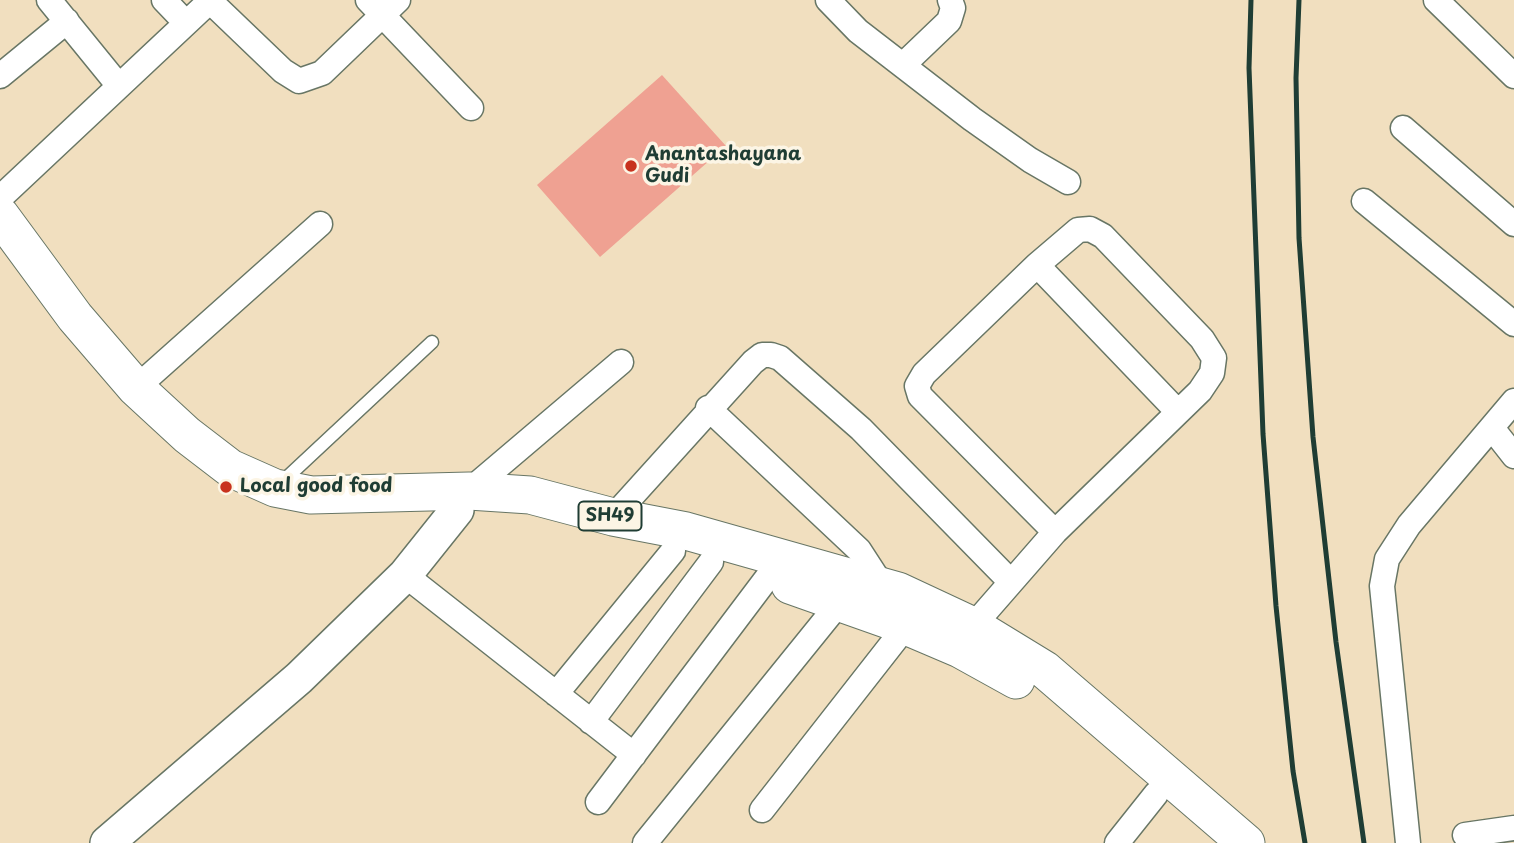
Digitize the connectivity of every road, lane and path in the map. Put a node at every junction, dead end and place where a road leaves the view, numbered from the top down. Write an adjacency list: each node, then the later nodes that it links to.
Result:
1 (49, 0): 8 (street)
2 (164, 0): 9 (street)
3 (210, 0): 7 (street); 9 (street)
4 (828, 0): 10 (street)
5 (950, 0): 10 (street)
6 (1436, 0): 12 (street)
7 (383, 5): 14 (street)
8 (66, 21): 11 (street); 13 (street)
9 (186, 23): 13 (street)
10 (903, 65): 16 (street)
11 (0, 76)
12 (1514, 76)
13 (119, 86): 17 (street)
14 (471, 108)
15 (1403, 128): 21 (street)
16 (1069, 182)
17 (0, 198)
18 (1364, 201): 24 (street)
19 (0, 215): 27 (main road, SH49)
20 (320, 224): 27 (street)
21 (1514, 224)
22 (0, 254): 34 (main road, SH49)
23 (1037, 265): 30 (street); 30 (street); 36 (street)
24 (1514, 324)
25 (432, 342): 33 (lane)
26 (621, 362): 34 (street)
27 (136, 388): 33 (main road, SH49)
28 (1514, 401): 31 (street)
29 (708, 408): 35 (street); 41 (street); 42 (street)
30 (1178, 411): 36 (street)
31 (1492, 428): 32 (street); 59 (street)
32 (1514, 456)
33 (275, 488): 34 (main road, SH49)
34 (463, 500): 35 (main road, SH49); 37 (main road, SH49); 39 (street)
35 (613, 517): 42 (main road, SH49)
36 (1055, 532): 41 (street)
37 (673, 551): 38 (main road, SH49); 46 (street)
38 (711, 562): 40 (main road, SH49); 47 (street)
39 (405, 575): 46 (street); 54 (street)
40 (766, 578): 43 (main road, SH49); 48 (street)
41 (1010, 580): 44 (street)
42 (883, 587): 44 (main road, SH49)
43 (840, 602): 45 (main road, SH49); 55 (street)
44 (973, 625): 58 (main road, SH49)
45 (906, 626): 49 (main road, SH49); 51 (street)
46 (556, 694): 47 (street)
47 (591, 722): 48 (street)
48 (634, 755): 50 (street)
49 (1156, 794): 56 (street); 57 (main road, SH49)
50 (598, 802)
51 (762, 810)
52 (1514, 828): 53 (street)
53 (1465, 835)
54 (107, 843)
55 (645, 843)
56 (1117, 843)
57 (1210, 843)
58 (1246, 843)
59 (1408, 843)

